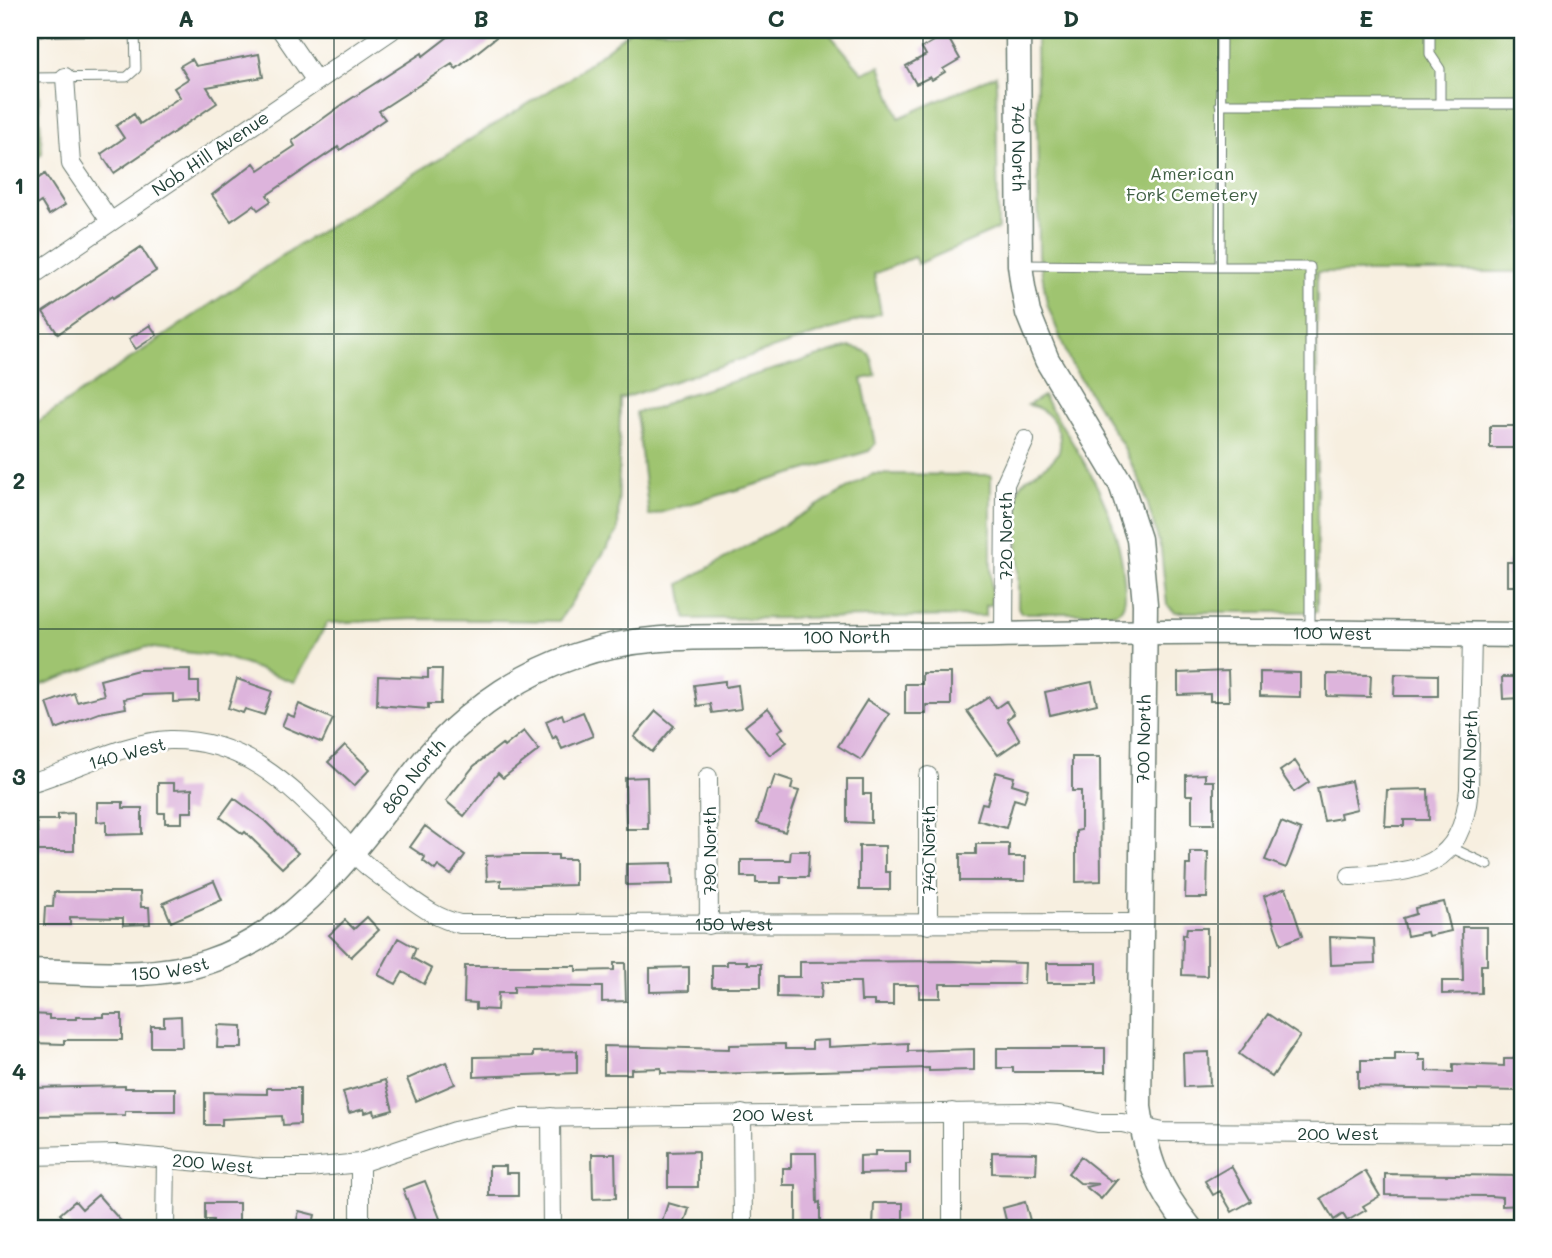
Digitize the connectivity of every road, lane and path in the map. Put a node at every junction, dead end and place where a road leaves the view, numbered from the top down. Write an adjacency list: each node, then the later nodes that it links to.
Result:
1 (135, 30): 7 (lane); 8 (lane)
2 (281, 30): 10 (street)
3 (391, 30): 10 (street, Nob Hill Avenue)
4 (1018, 30): 15 (street, 740 North)
5 (1220, 30): 11 (lane)
6 (1430, 30): 12 (lane)
7 (31, 31): 9 (lane)
8 (65, 77): 9 (lane); 14 (street)
9 (31, 78)
10 (316, 81): 14 (street, Nob Hill Avenue)
11 (1220, 104): 12 (lane); 16 (lane)
12 (1440, 104): 13 (lane)
13 (1522, 104)
14 (110, 222): 17 (street, Nob Hill Avenue)
15 (1020, 265): 16 (lane); 19 (street, 700 North)
16 (1220, 267): 20 (lane)
17 (30, 276)
18 (1025, 440): 23 (street, 720 North)
19 (1145, 633): 20 (street, 100 West); 23 (street, 100 North); 33 (street, 700 North)
20 (1310, 634): 21 (street, 100 West)
21 (1472, 635): 22 (street, 100 West); 28 (street, 640 North)
22 (1522, 635)
23 (1004, 636): 24 (street, 100 North)
24 (551, 665): 29 (street, 860 North)
25 (928, 776): 35 (street, 740 North)
26 (708, 777): 34 (street, 790 North)
27 (33, 782): 29 (street, 140 West)
28 (1450, 847): 30 (lane); 31 (street, 640 North)
29 (353, 851): 32 (street, 860 North); 34 (street, 150 West)
30 (1488, 865)
31 (1350, 876)
32 (296, 910): 36 (street, 150 West)
33 (1140, 923): 35 (street, 150 West); 40 (street, 700 North)
34 (709, 925): 35 (street, 150 West)
35 (928, 925)
36 (30, 971)
37 (952, 1112): 38 (street, 200 West); 40 (street, 200 West); 49 (street)
38 (742, 1114): 39 (street, 200 West); 48 (street)
39 (551, 1117): 44 (street, 200 West); 47 (street)
40 (1142, 1128): 41 (street, 200 West); 50 (street, 700 North)
41 (1522, 1134)
42 (30, 1156): 43 (street, 200 West)
43 (166, 1158): 44 (street, 200 West); 45 (street)
44 (360, 1163): 46 (street)
45 (165, 1228)
46 (360, 1228)
47 (552, 1228)
48 (743, 1228)
49 (952, 1228)
50 (1190, 1228)

